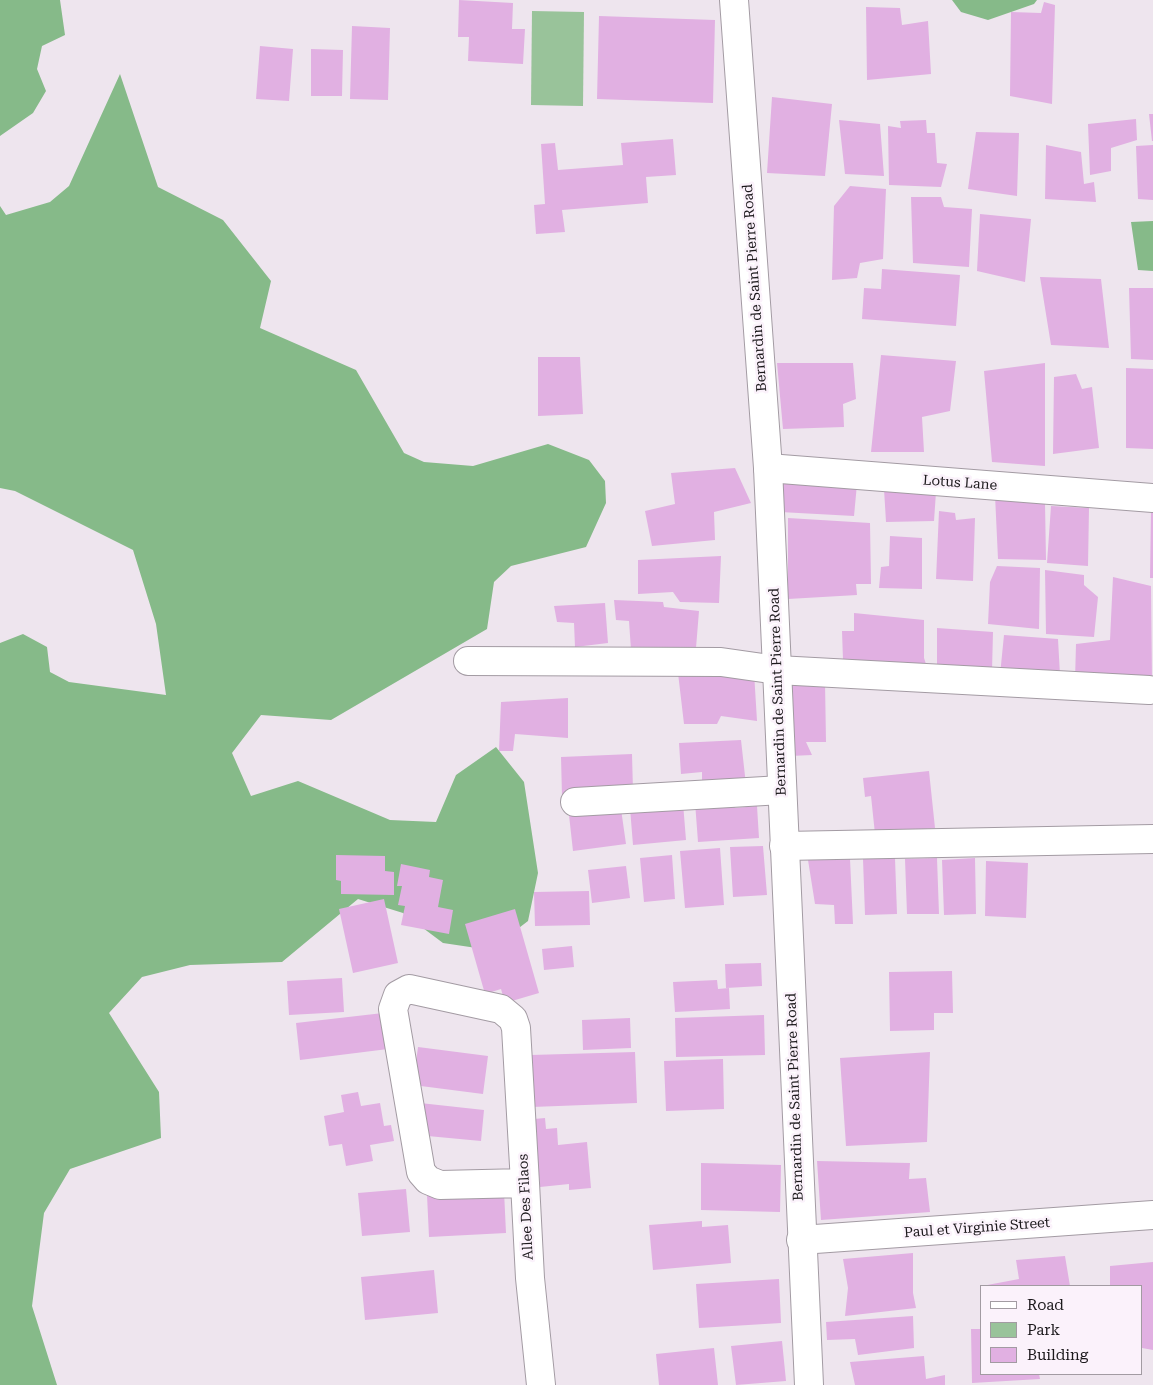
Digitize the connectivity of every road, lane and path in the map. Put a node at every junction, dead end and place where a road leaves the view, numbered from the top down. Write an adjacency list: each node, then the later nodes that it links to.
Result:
1 (734, 0): 2 (street, Bernardin de Saint Pierre Road)
2 (768, 468): 3 (street, Lotus Lane); 5 (street, Bernardin de Saint Pierre Road)
3 (1153, 498)
4 (468, 661): 5 (street)
5 (777, 670): 6 (street); 7 (street, Bernardin de Saint Pierre Road)
6 (1149, 690)
7 (782, 790): 8 (street); 10 (street, Bernardin de Saint Pierre Road)
8 (575, 802)
9 (1153, 839): 10 (street)
10 (784, 846): 13 (street, Bernardin de Saint Pierre Road)
11 (525, 1183): 11 (street, Allee Des Filaos); 14 (street, Allee Des Filaos)
12 (1153, 1215): 13 (street, Paul et Virginie Street)
13 (801, 1240): 15 (street, Bernardin de Saint Pierre Road)
14 (541, 1385)
15 (810, 1385)

